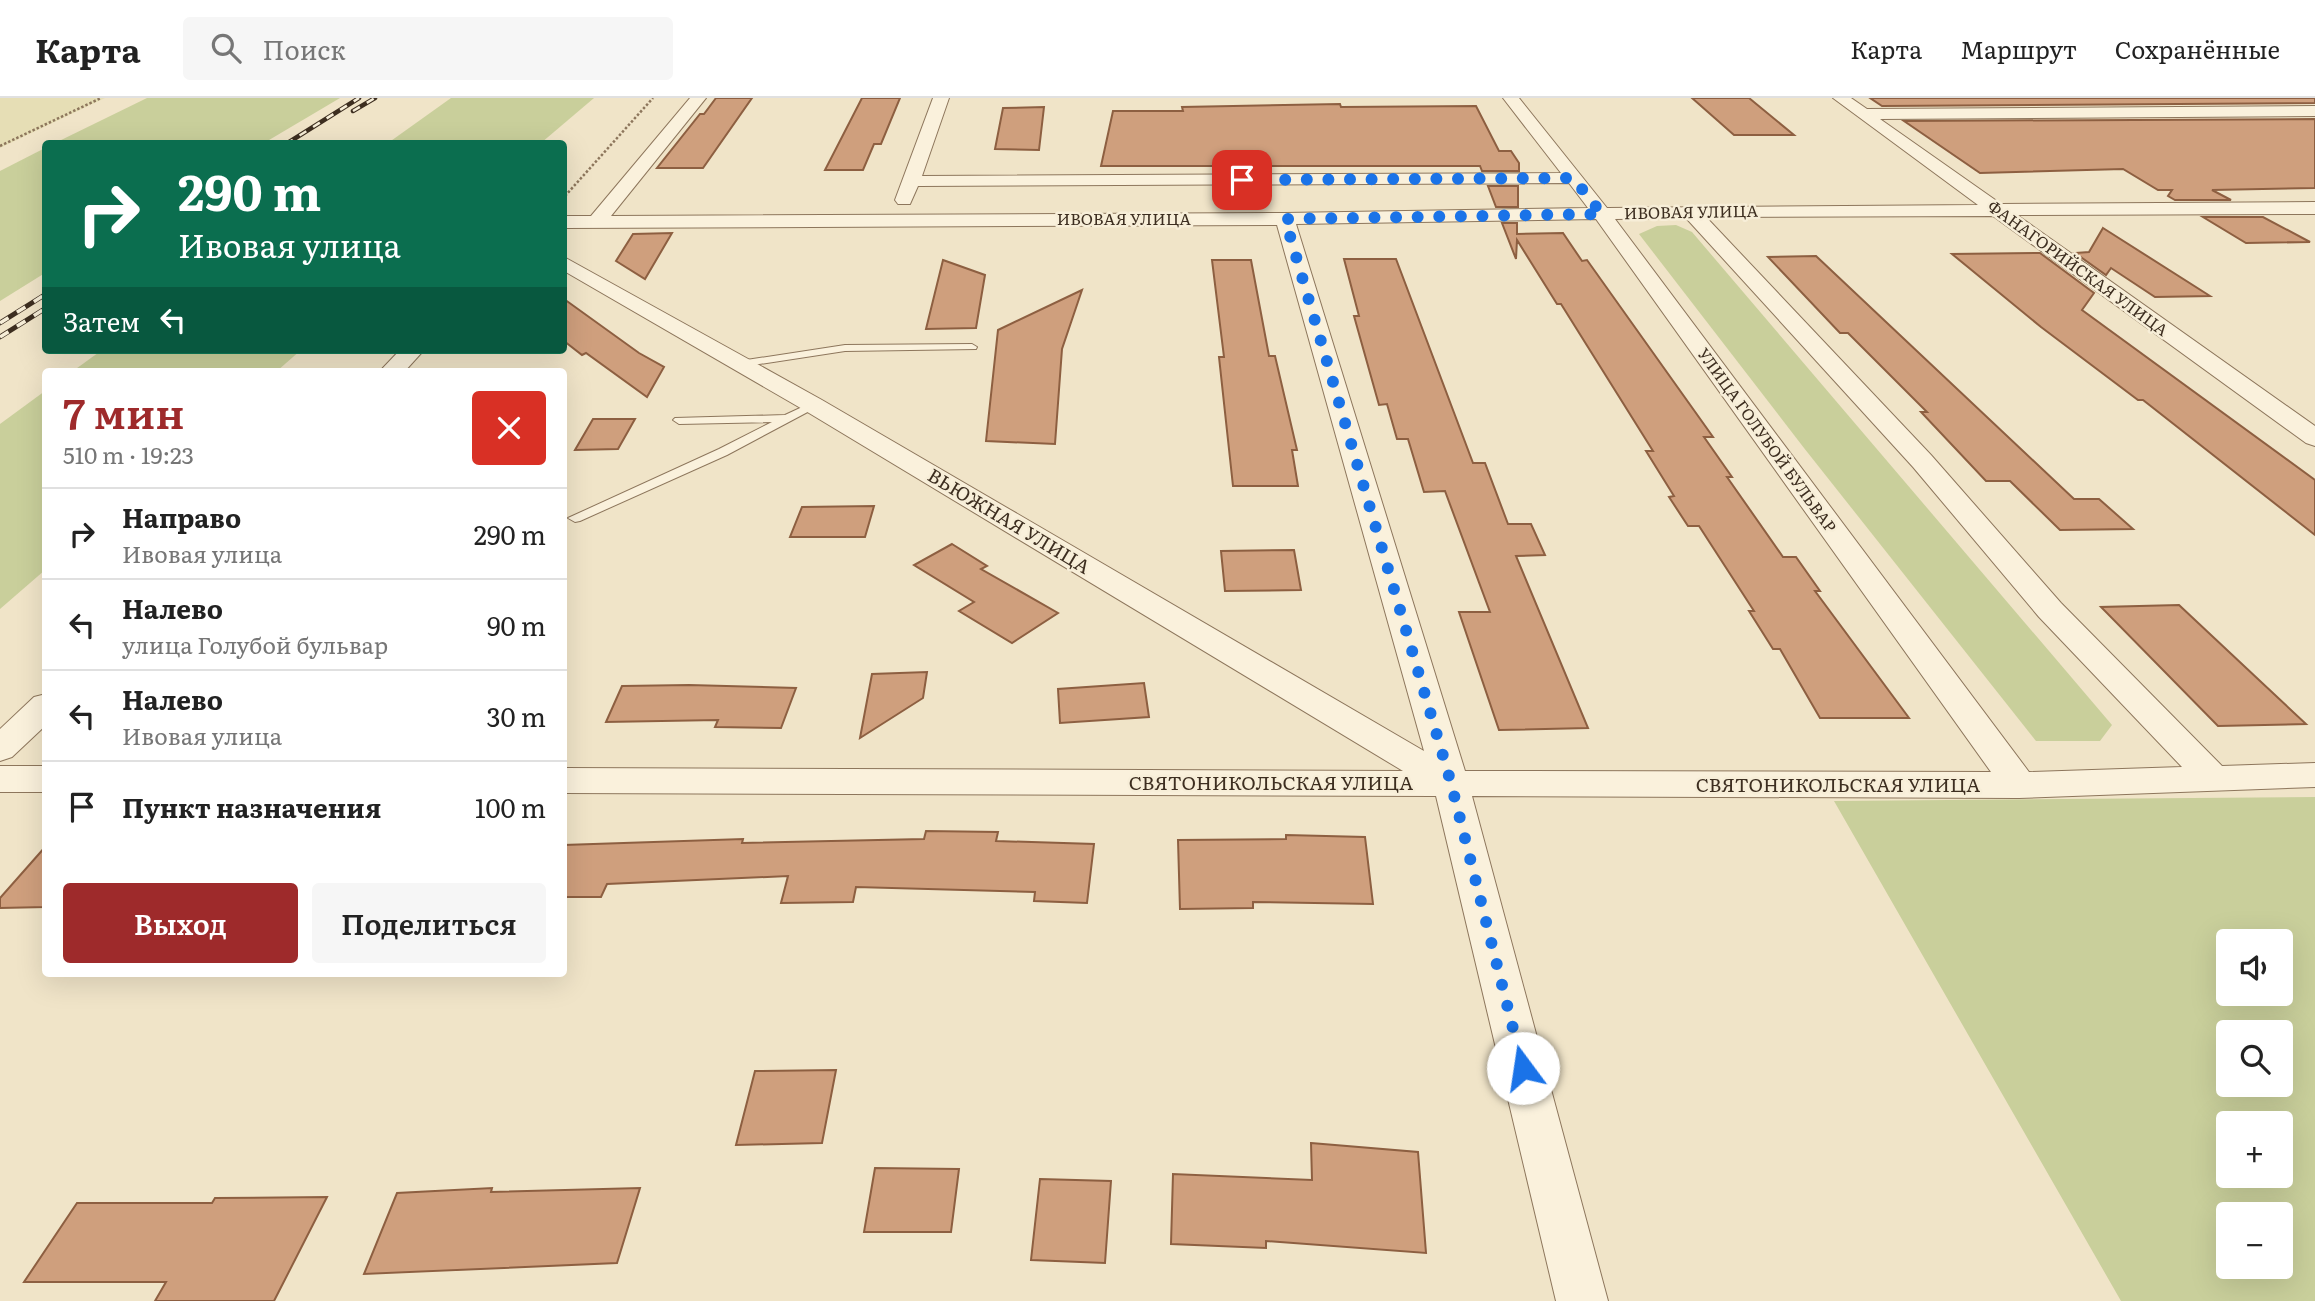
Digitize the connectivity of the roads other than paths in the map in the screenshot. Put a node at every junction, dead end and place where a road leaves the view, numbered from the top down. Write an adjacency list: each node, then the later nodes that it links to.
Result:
1 (698, 98): 16 (street)
2 (941, 98): 8 (street)
3 (1511, 98): 7 (street, УЛИЦА ГОЛУБОЙ БУЛЬВАР)
4 (1841, 98): 6 (street, ФАНАГОРИЙСКАЯ УЛИЦА)
5 (2315, 111): 6 (street)
6 (1864, 114): 10 (street, ФАНАГОРИЙСКАЯ УЛИЦА)
7 (1573, 178): 8 (street, ИВОВАЯ УЛИЦА); 12 (street, УЛИЦА ГОЛУБОЙ БУЛЬВАР)
8 (911, 181): 13 (street)
9 (2315, 208): 10 (street, ИВОВАЯ УЛИЦА)
10 (1996, 210): 11 (street, ИВОВАЯ УЛИЦА); 25 (street, ФАНАГОРИЙСКАЯ УЛИЦА)
11 (1691, 212): 12 (street, ИВОВАЯ УЛИЦА); 32 (street)
12 (1602, 214): 14 (street, ИВОВАЯ УЛИЦА); 35 (street, УЛИЦА ГОЛУБОЙ БУЛЬВАР)
13 (897, 219): 14 (street, ИВОВАЯ УЛИЦА); 16 (street, ИВОВАЯ УЛИЦА)
14 (1285, 219): 34 (street)
15 (567, 222): 16 (street, ИВОВАЯ УЛИЦА)
16 (596, 222)
17 (567, 265): 20 (street, ВЬЮЖНАЯ УЛИЦА)
18 (972, 348): 20 (lane)
19 (409, 354): 21 (street)
20 (740, 364): 22 (street, ВЬЮЖНАЯ УЛИЦА)
21 (394, 368)
22 (813, 405): 23 (lane); 34 (street, ВЬЮЖНАЯ УЛИЦА)
23 (784, 418): 24 (lane); 26 (lane)
24 (679, 420)
25 (2315, 438)
26 (575, 518)
27 (42, 709): 28 (street)
28 (0, 749)
29 (2315, 775): 32 (street, СВЯТОНИКОЛЬСКАЯ УЛИЦА)
30 (0, 779): 31 (street)
31 (42, 779)
32 (2214, 779): 35 (street, СВЯТОНИКОЛЬСКАЯ УЛИЦА)
33 (567, 781): 34 (street, СВЯТОНИКОЛЬСКАЯ УЛИЦА)
34 (1451, 783): 35 (street, СВЯТОНИКОЛЬСКАЯ УЛИЦА); 36 (street)
35 (2019, 785)
36 (1582, 1301)

